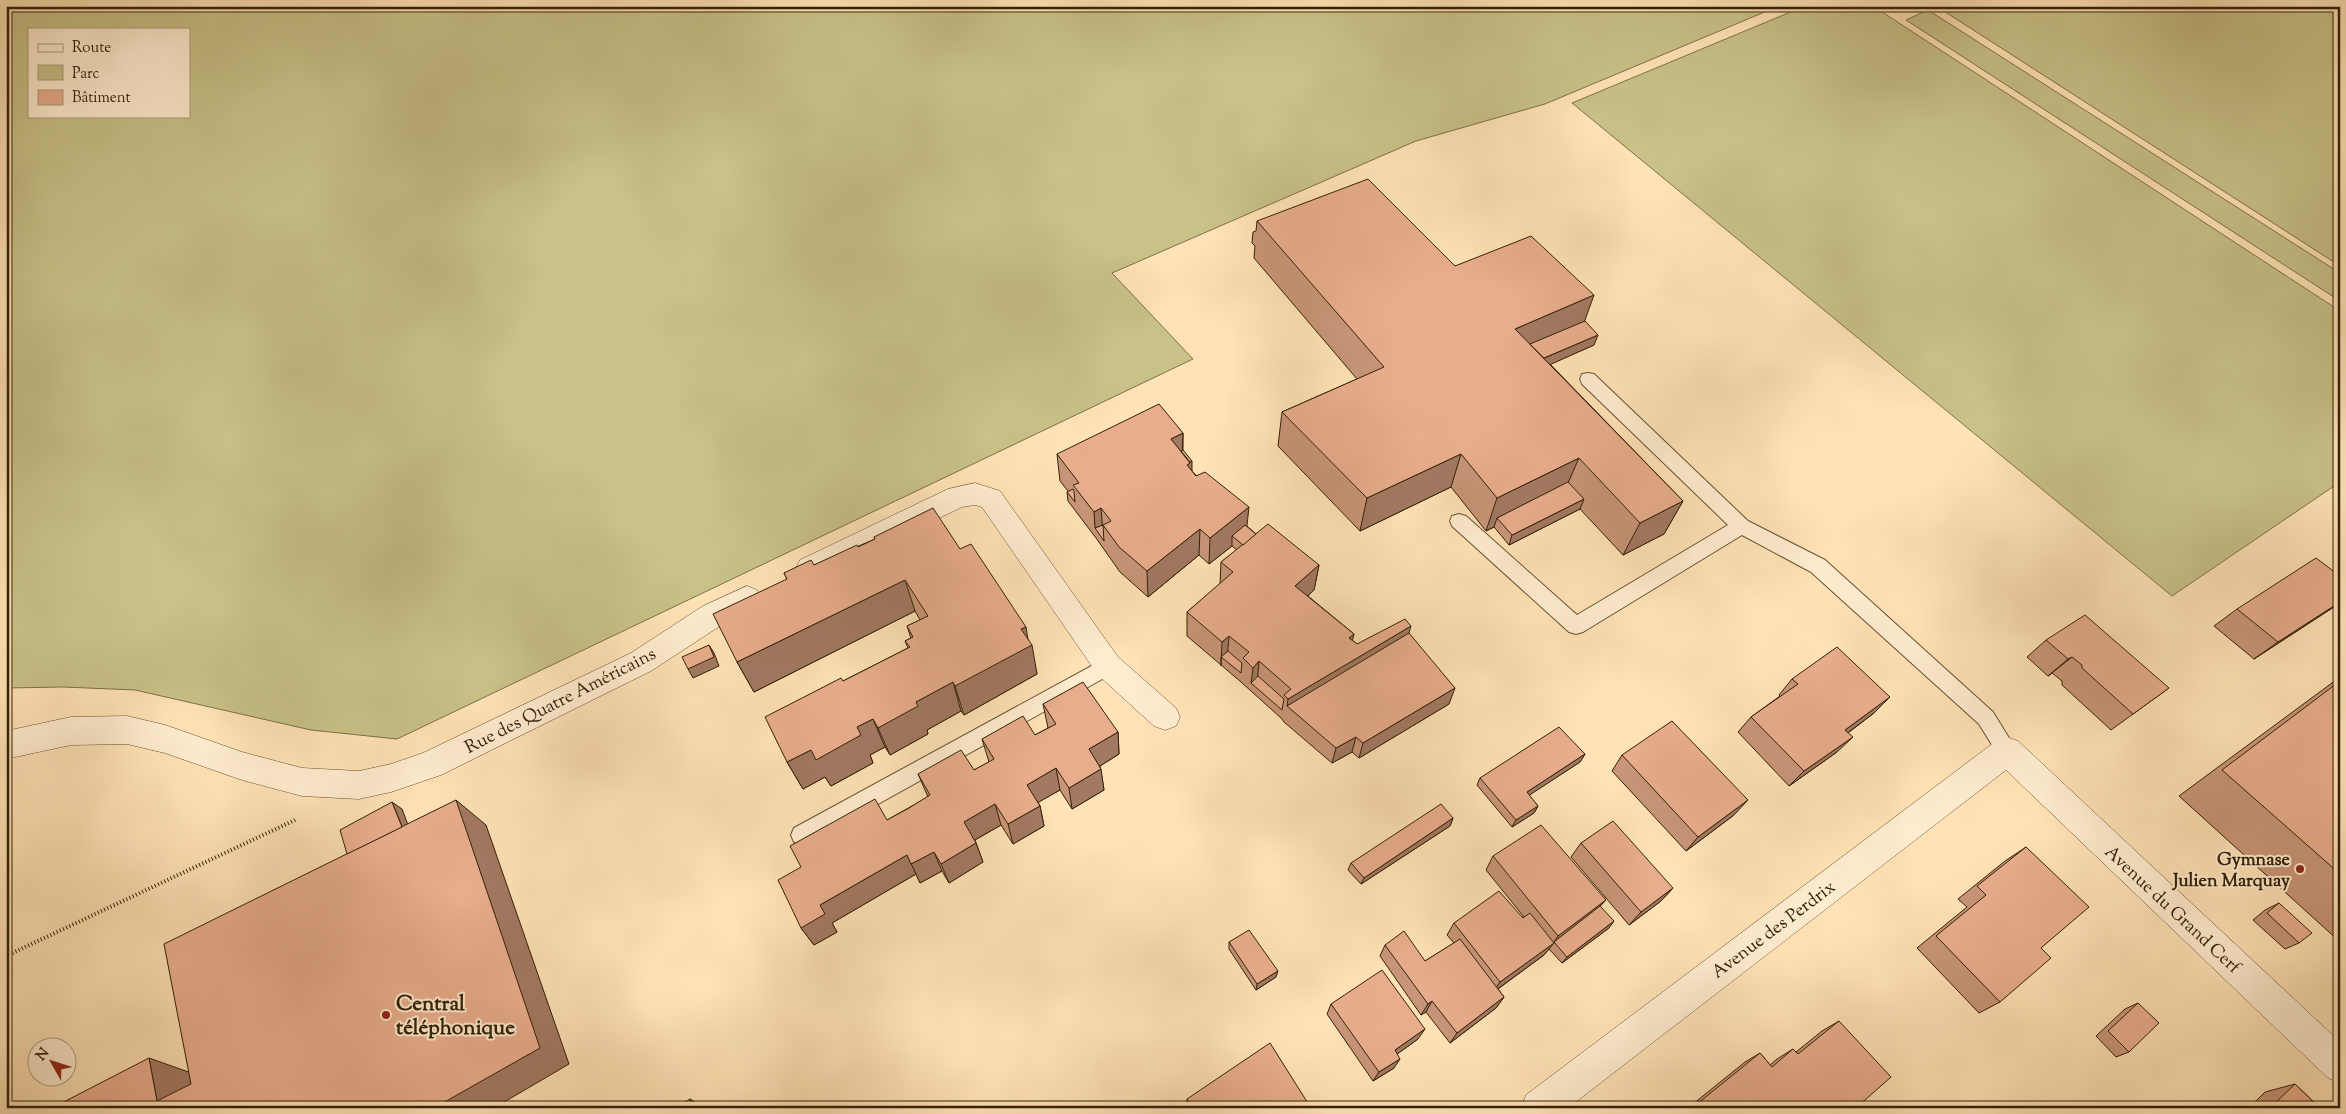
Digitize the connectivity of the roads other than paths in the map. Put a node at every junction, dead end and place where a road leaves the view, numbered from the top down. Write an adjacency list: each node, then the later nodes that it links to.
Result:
1 (1588, 379): 3 (lane)
2 (1459, 521): 3 (lane)
3 (1741, 526): 7 (lane)
4 (1108, 666): 5 (street, Rue des Quatre Américains); 6 (street, Rue des Quatre Américains); 8 (lane)
5 (1165, 717)
6 (6, 746)
7 (2006, 751): 9 (street, Avenue du Grand Cerf); 10 (street, Avenue des Perdrix)
8 (802, 835)
9 (2340, 1066)
10 (1539, 1108)

